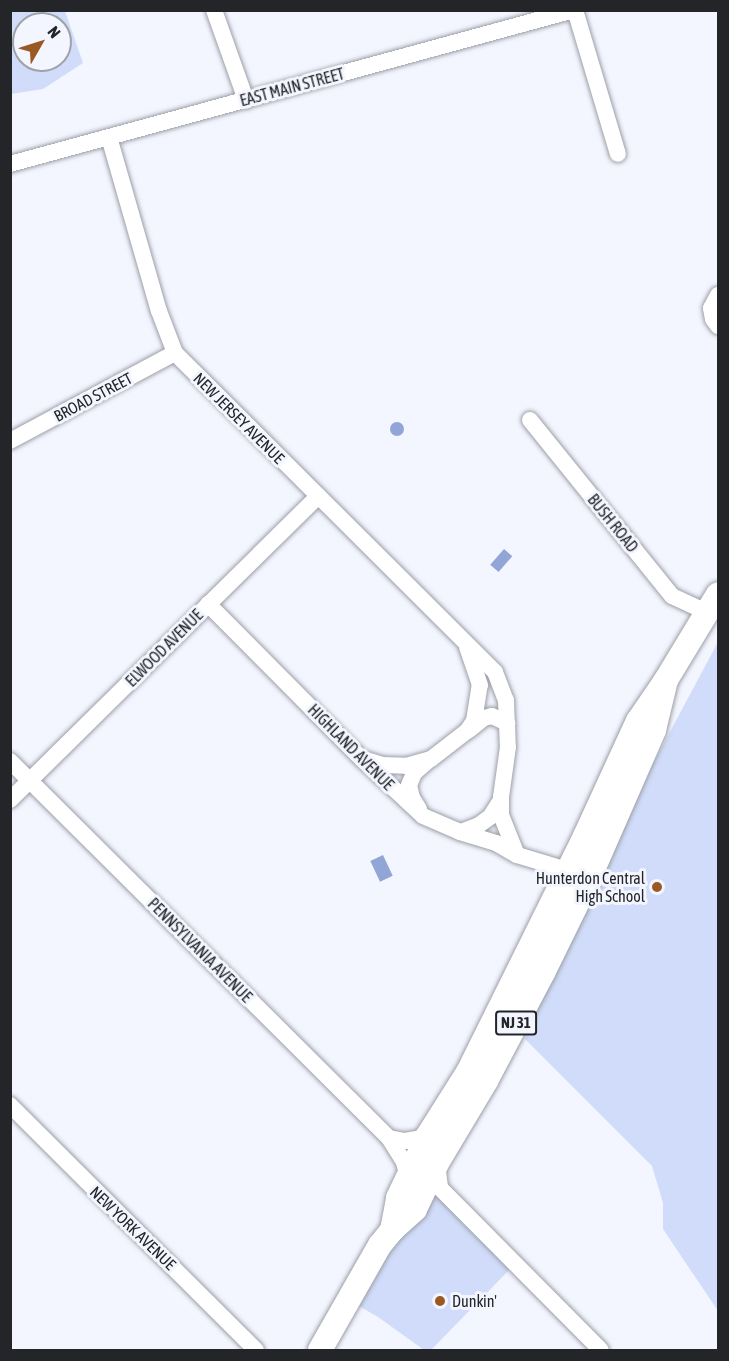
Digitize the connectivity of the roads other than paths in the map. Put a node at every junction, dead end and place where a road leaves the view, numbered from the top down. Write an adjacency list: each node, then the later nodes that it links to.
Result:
1 (214, 10): 3 (street)
2 (574, 10): 3 (street, EAST MAIN STREET); 5 (street)
3 (246, 100): 4 (street, EAST MAIN STREET)
4 (110, 137): 6 (street, EAST MAIN STREET); 9 (street, NEW JERSEY AVENUE)
5 (618, 154)
6 (10, 164)
7 (718, 296): 8 (street)
8 (718, 326)
9 (175, 353): 11 (street, BROAD STREET); 12 (street, NEW JERSEY AVENUE)
10 (530, 420): 13 (street, BUSH ROAD)
11 (10, 441)
12 (318, 496): 14 (street, ELWOOD AVENUE); 15 (street, NEW JERSEY AVENUE)
13 (713, 603): 16 (highway, NJ 31)
14 (208, 604): 20 (street, HIGHLAND AVENUE); 22 (street, ELWOOD AVENUE)
15 (464, 640): 17 (street, NEW JERSEY AVENUE); 18 (street, NEW JERSEY AVENUE)
16 (666, 680): 28 (highway, NJ 31); 32 (highway, NJ 31)
17 (507, 723): 18 (street); 24 (street, NEW JERSEY AVENUE)
18 (467, 731): 19 (street)
19 (431, 759): 20 (street); 25 (street)
20 (363, 760): 25 (street, HIGHLAND AVENUE)
21 (10, 761): 22 (street, PENNSYLVANIA AVENUE)
22 (30, 781): 23 (street, ELWOOD AVENUE); 31 (street, PENNSYLVANIA AVENUE)
23 (10, 800)
24 (501, 800): 26 (street); 27 (street, NEW JERSEY AVENUE)
25 (423, 816): 26 (street, HIGHLAND AVENUE)
26 (460, 832): 27 (street, HIGHLAND AVENUE)
27 (518, 855): 28 (street)
28 (567, 870): 30 (highway, NJ 31)
29 (10, 1105): 37 (street, NEW YORK AVENUE)
30 (427, 1137): 31 (street); 33 (highway, NJ 31)
31 (389, 1138): 33 (street, PENNSYLVANIA AVENUE)
32 (437, 1163): 34 (street); 35 (highway, NJ 31)
33 (408, 1178): 36 (highway, NJ 31)
34 (456, 1205): 35 (street); 39 (street)
35 (415, 1209): 36 (highway, NJ 31)
36 (392, 1230): 38 (highway, NJ 31)
37 (256, 1350)
38 (320, 1350)
39 (601, 1350)

